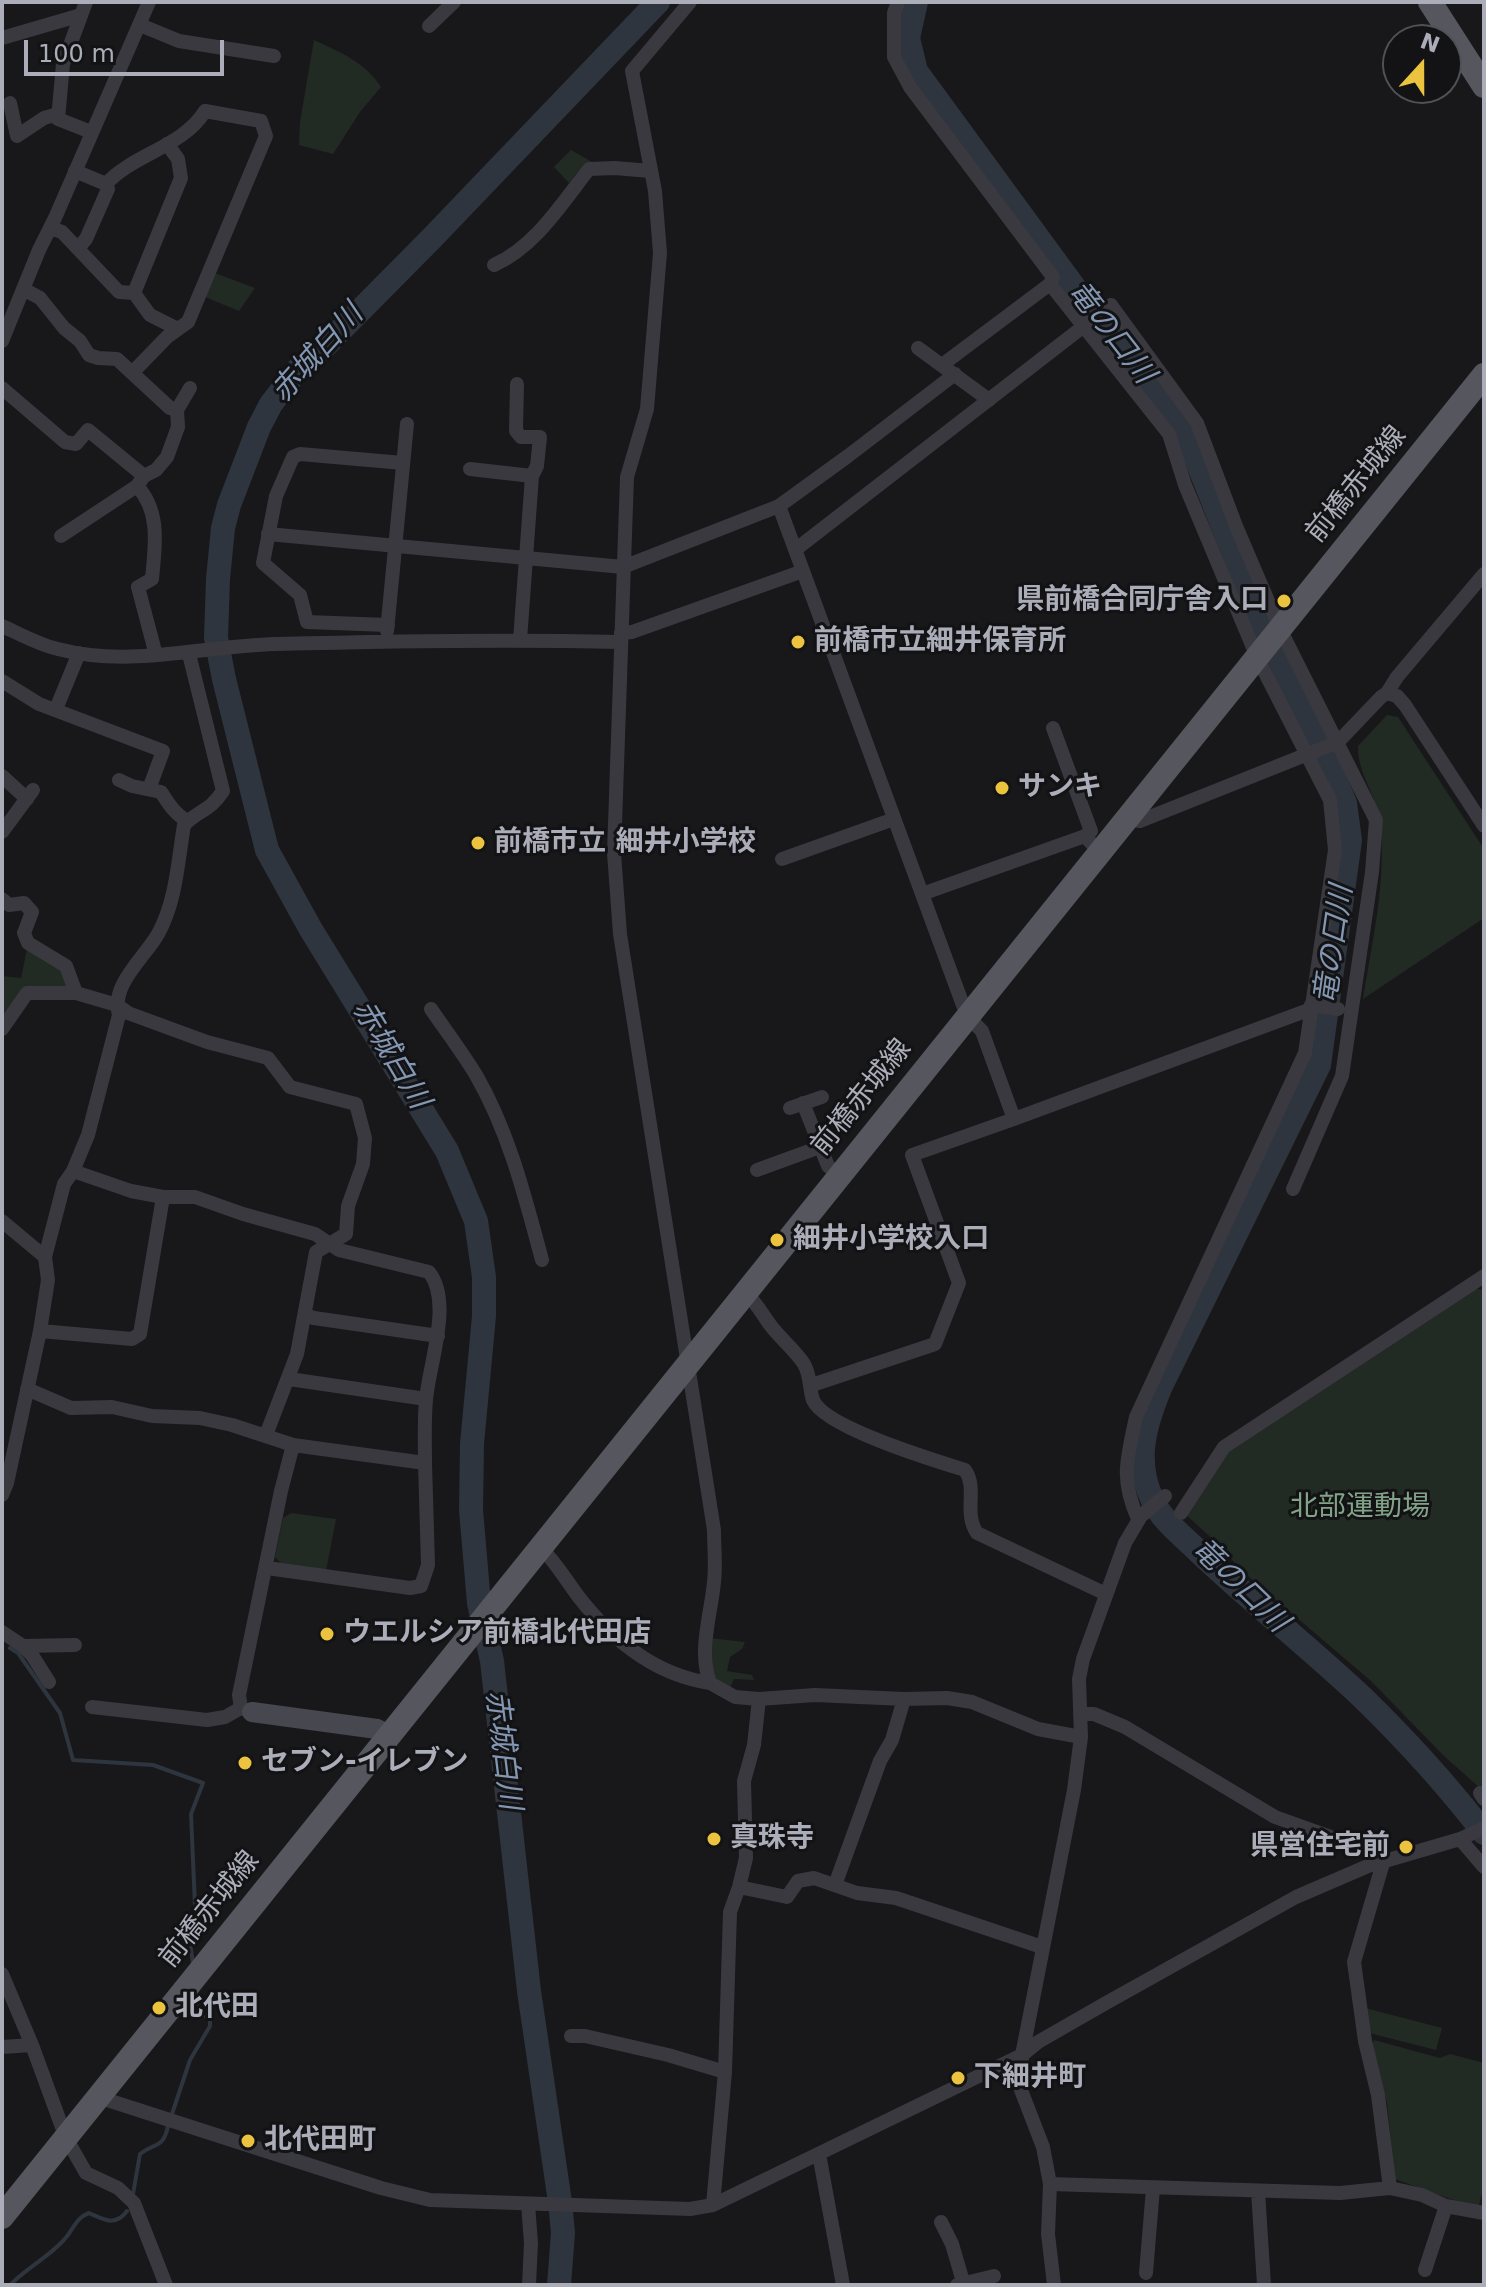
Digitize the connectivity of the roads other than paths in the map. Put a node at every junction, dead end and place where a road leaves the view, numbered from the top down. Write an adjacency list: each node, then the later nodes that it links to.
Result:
1 (149, 2): 7 (street)
2 (454, 2): 8 (street)
3 (690, 2): 17 (street)
4 (898, 2): 22 (street)
5 (1430, 2): 11 (main road)
6 (83, 8): 9 (street); 13 (street)
7 (140, 25): 10 (street); 14 (street)
8 (429, 26)
9 (2, 38)
10 (274, 56)
11 (1484, 86)
12 (10, 103): 13 (street)
13 (58, 114): 14 (street)
14 (91, 132): 16 (street)
15 (167, 144): 18 (street); 24 (street); 26 (street)
16 (75, 171): 18 (street); 19 (street)
17 (650, 171): 21 (street); 48 (street)
18 (106, 184): 20 (street)
19 (50, 228): 20 (street); 23 (street)
20 (78, 248): 24 (street)
21 (494, 265)
22 (1050, 284): 25 (street); 29 (street)
23 (23, 289): 27 (street); 30 (street)
24 (134, 293): 26 (street)
25 (1087, 324): 35 (street); 53 (street); 59 (street)
26 (178, 329): 30 (street)
27 (2, 341)
28 (918, 348): 29 (street)
29 (948, 369): 35 (street); 42 (street)
30 (133, 372): 36 (street)
31 (1484, 375): 53 (main road, 前橋赤城線)
32 (517, 384): 40 (street)
33 (2, 388): 41 (street)
34 (190, 388): 36 (street)
35 (989, 400): 46 (street)
36 (177, 410): 41 (street)
37 (407, 424): 38 (street)
38 (403, 463): 43 (street); 45 (street)
39 (470, 469): 40 (street)
40 (532, 476): 47 (street)
41 (140, 481): 44 (street); 60 (street)
42 (779, 506): 46 (street); 48 (street)
43 (268, 534): 45 (street); 51 (street)
44 (61, 536)
45 (395, 545): 47 (street); 51 (street)
46 (795, 550): 49 (street)
47 (526, 558): 48 (street); 55 (street)
48 (623, 567): 54 (street)
49 (803, 571): 54 (street); 70 (street)
50 (1484, 574): 62 (street)
51 (388, 625): 56 (street)
52 (3, 629): 57 (street)
53 (1279, 630): 59 (main road, 前橋赤城線); 65 (street)
54 (621, 637): 55 (street); 103 (street)
55 (520, 640): 56 (street)
56 (386, 641): 58 (street)
57 (79, 653): 60 (street); 63 (street)
58 (192, 653): 60 (street); 72 (street)
59 (1259, 654): 66 (street); 71 (main road, 前橋赤城線)
60 (156, 655)
61 (2, 681): 63 (street)
62 (1387, 693): 65 (street); 73 (street)
63 (56, 709): 69 (street)
64 (1053, 728): 75 (street)
65 (1338, 742): 66 (street); 92 (street)
66 (1309, 756): 71 (street); 81 (street)
67 (2, 776): 74 (street)
68 (119, 780): 69 (street)
69 (149, 789): 72 (street)
70 (894, 819): 76 (street); 77 (street)
71 (1126, 819): 75 (main road, 前橋赤城線)
72 (188, 821): 80 (street)
73 (1484, 826)
74 (2, 832)
75 (1092, 844): 77 (street); 84 (main road, 前橋赤城線)
76 (782, 859)
77 (922, 894): 84 (street)
78 (2, 899): 79 (street)
79 (76, 993): 80 (street); 85 (street)
80 (117, 1005): 90 (street); 95 (street)
81 (1312, 1006): 83 (street); 87 (street); 114 (street)
82 (431, 1009): 97 (street)
83 (1338, 1009)
84 (967, 1016): 87 (street); 91 (main road, 前橋赤城線)
85 (2, 1029)
86 (822, 1097): 88 (street)
87 (1014, 1119): 105 (street)
88 (820, 1147): 89 (street); 91 (street)
89 (757, 1170)
90 (73, 1171): 93 (street); 96 (street)
91 (839, 1175): 99 (main road, 前橋赤城線)
92 (1293, 1189)
93 (163, 1197): 95 (street); 101 (street)
94 (2, 1221): 96 (street)
95 (329, 1242): 100 (street); 102 (street)
96 (45, 1257): 101 (street)
97 (542, 1260)
98 (1483, 1279): 113 (street)
99 (745, 1292): 103 (main road, 前橋赤城線); 105 (street)
100 (305, 1315): 102 (street); 104 (street)
101 (40, 1331): 106 (street)
102 (438, 1336): 107 (street)
103 (687, 1363): 115 (main road, 前橋赤城線); 122 (street)
104 (289, 1379): 107 (street); 108 (street)
105 (812, 1385): 117 (street)
106 (27, 1389): 108 (street); 111 (street)
107 (426, 1399): 110 (street)
108 (266, 1435): 109 (street)
109 (293, 1445): 110 (street); 116 (street)
110 (425, 1463): 116 (street)
111 (2, 1495)
112 (1162, 1498): 114 (street)
113 (1181, 1513)
114 (1140, 1517): 117 (street)
115 (540, 1547): 122 (street); 128 (main road, 前橋赤城線)
116 (267, 1568): 126 (street)
117 (1106, 1594): 127 (street)
118 (2, 1632): 120 (street)
119 (75, 1645): 120 (street)
120 (23, 1646): 121 (street)
121 (49, 1682)
122 (710, 1683): 123 (street)
123 (759, 1699): 124 (street); 134 (street)
124 (904, 1699): 129 (street); 133 (street)
125 (92, 1707): 126 (street)
126 (247, 1710): 128 (street)
127 (1080, 1714): 129 (street); 131 (street)
128 (389, 1735): 142 (main road, 前橋赤城線)
129 (1081, 1737): 135 (street)
130 (1472, 1834): 131 (street); 132 (street)
131 (1383, 1863): 140 (street); 147 (street)
132 (1484, 1867)
133 (835, 1885): 134 (street); 135 (street)
134 (739, 1887): 141 (street)
135 (1042, 1947): 140 (street)
136 (2, 1974): 138 (street)
137 (571, 2036): 141 (street)
138 (32, 2045): 139 (street); 143 (street)
139 (2, 2047)
140 (1022, 2055): 144 (street); 145 (street)
141 (725, 2072): 150 (street)
142 (98, 2097): 143 (main road, 前橋赤城線); 149 (street)
143 (66, 2138): 153 (main road, 前橋赤城線); 159 (street)
144 (819, 2154): 150 (street); 161 (street)
145 (1050, 2184): 146 (street); 162 (street)
146 (1153, 2188): 148 (street); 156 (street)
147 (1390, 2188): 148 (street); 151 (street)
148 (1258, 2191): 163 (street)
149 (530, 2204): 150 (street); 160 (street)
150 (713, 2205)
151 (1446, 2206): 152 (street); 155 (street)
152 (1484, 2213)
153 (2, 2217)
154 (941, 2222): 158 (street)
155 (1425, 2270)
156 (1146, 2273)
157 (994, 2276): 158 (street)
158 (962, 2284)
159 (166, 2285)
160 (529, 2285)
161 (843, 2285)
162 (1054, 2285)
163 (1264, 2285)

